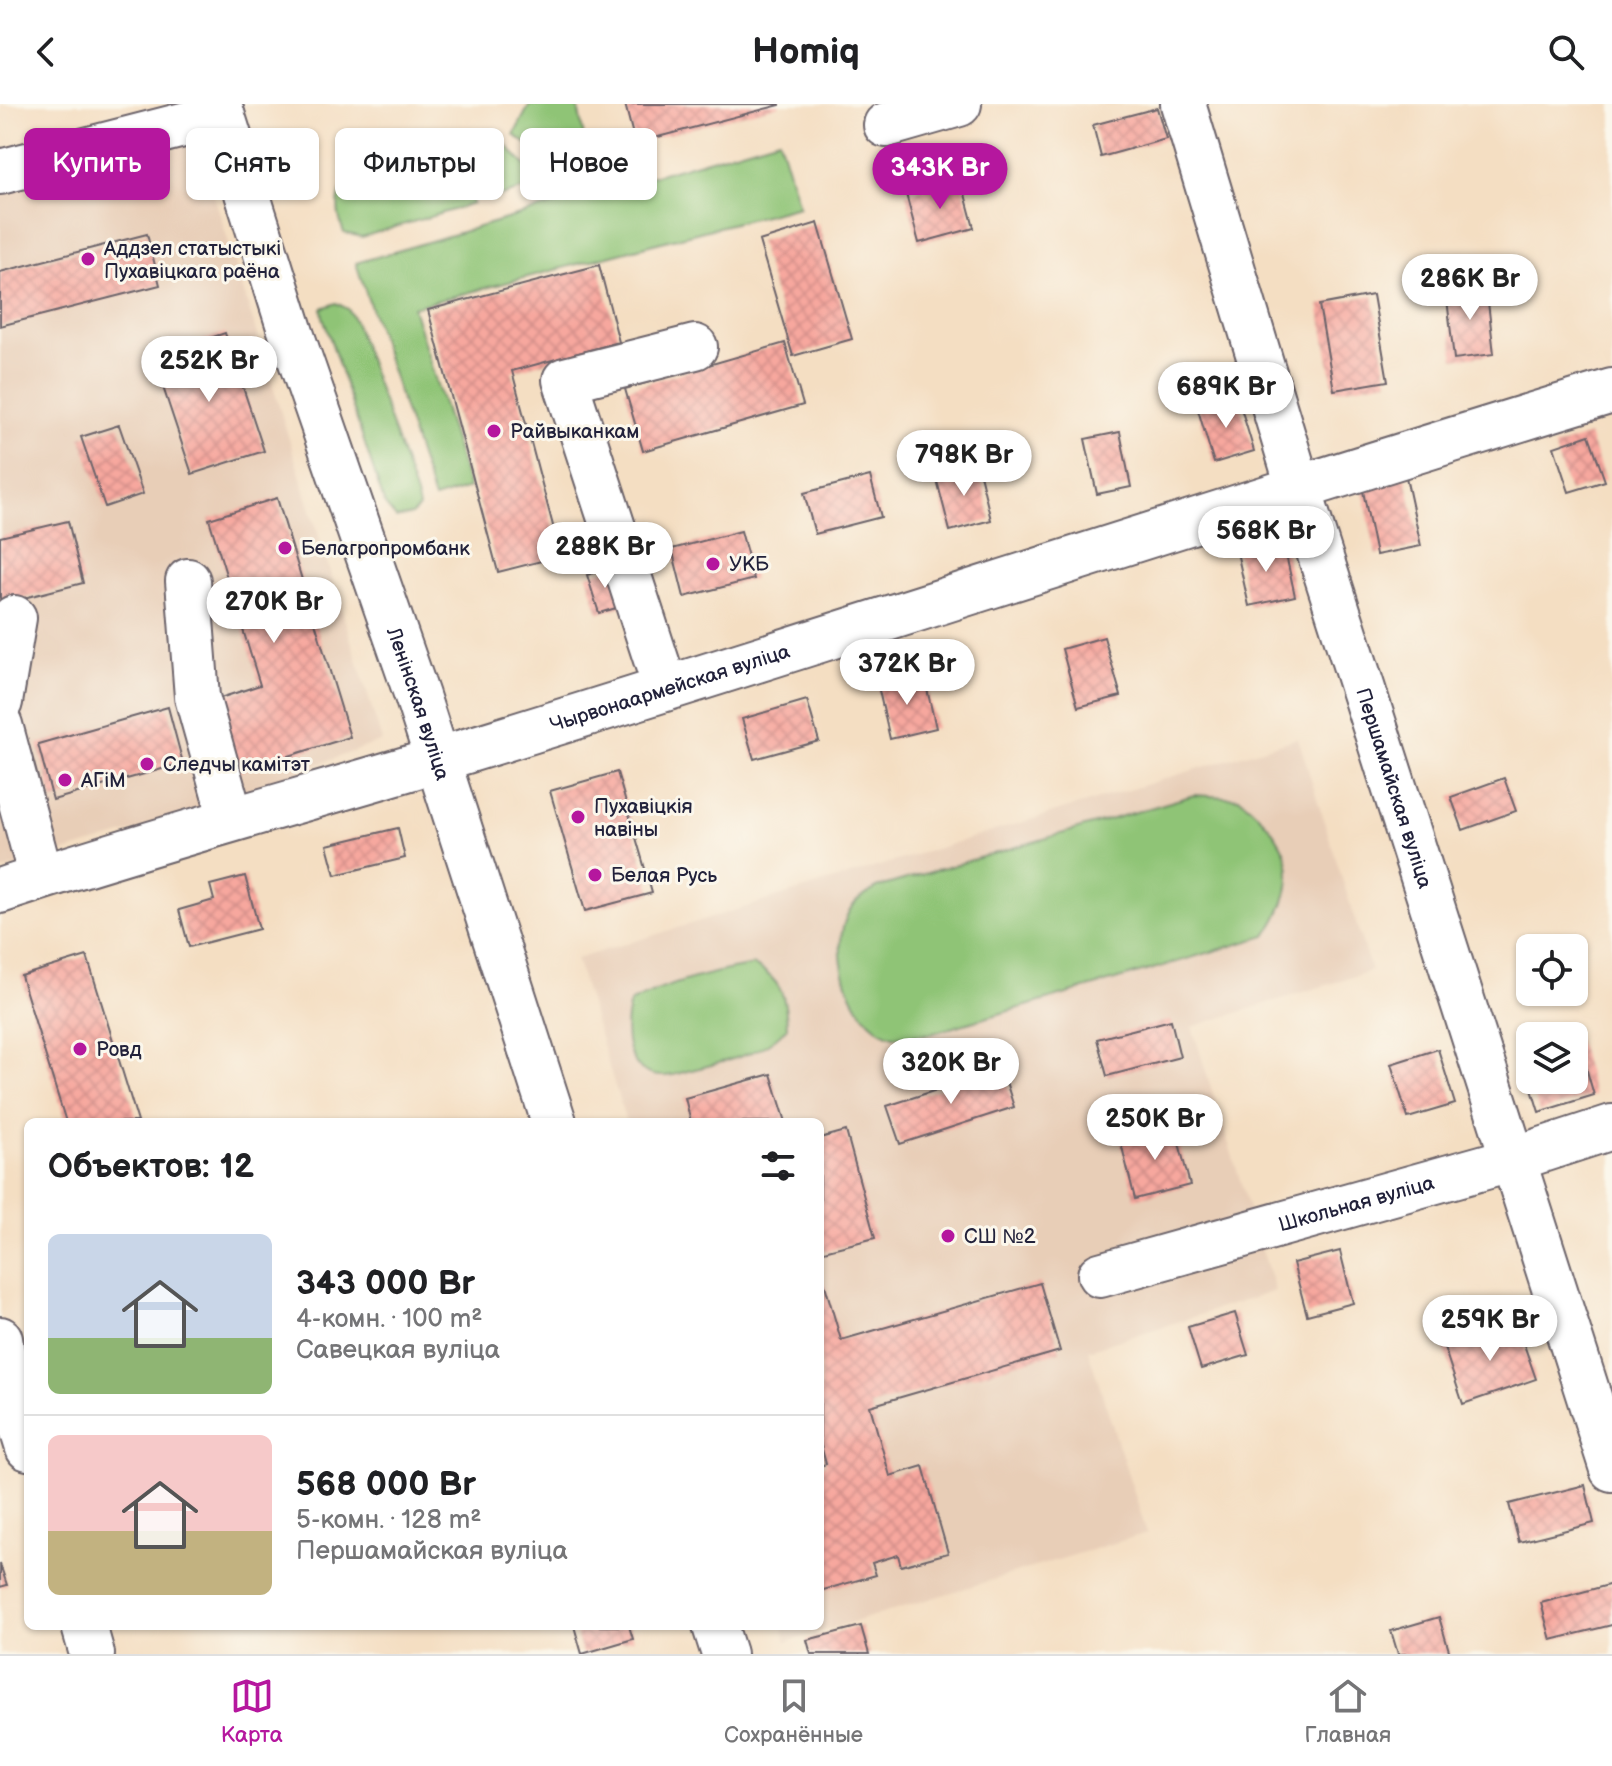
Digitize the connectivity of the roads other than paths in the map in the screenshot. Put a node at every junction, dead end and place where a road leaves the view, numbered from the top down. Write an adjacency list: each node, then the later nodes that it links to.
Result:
1 (1183, 104): 8 (street, Першамайская вуліца)
2 (939, 107): 4 (street)
3 (221, 110): 5 (street); 14 (street, Ленінская вуліца)
4 (886, 125)
5 (0, 172)
6 (695, 347): 11 (street)
7 (1612, 391): 8 (street, Чырвонаармейская вуліца)
8 (1298, 486): 11 (street, Чырвонаармейская вуліца); 20 (street, Першамайская вуліца)
9 (188, 581): 15 (street)
10 (14, 618): 12 (street)
11 (665, 687): 14 (street, Чырвонаармейская вуліца)
12 (0, 702)
13 (0, 725): 16 (street)
14 (437, 759): 15 (street, Чырвонаармейская вуліца); 18 (street, Ленінская вуліца)
15 (231, 819): 16 (street, Чырвонаармейская вуліца)
16 (41, 877): 17 (street, Чырвонаармейская вуліца)
17 (0, 891)
18 (553, 1118)
19 (1612, 1127): 20 (street, Школьная вуліца)
20 (1514, 1159): 21 (street, Школьная вуліца); 24 (street, Першамайская вуліца)
21 (1100, 1275)
22 (0, 1339): 23 (street)
23 (24, 1435)
24 (1612, 1469)
25 (85, 1630): 27 (street)
26 (716, 1630): 28 (street)
27 (92, 1654)
28 (724, 1654)

